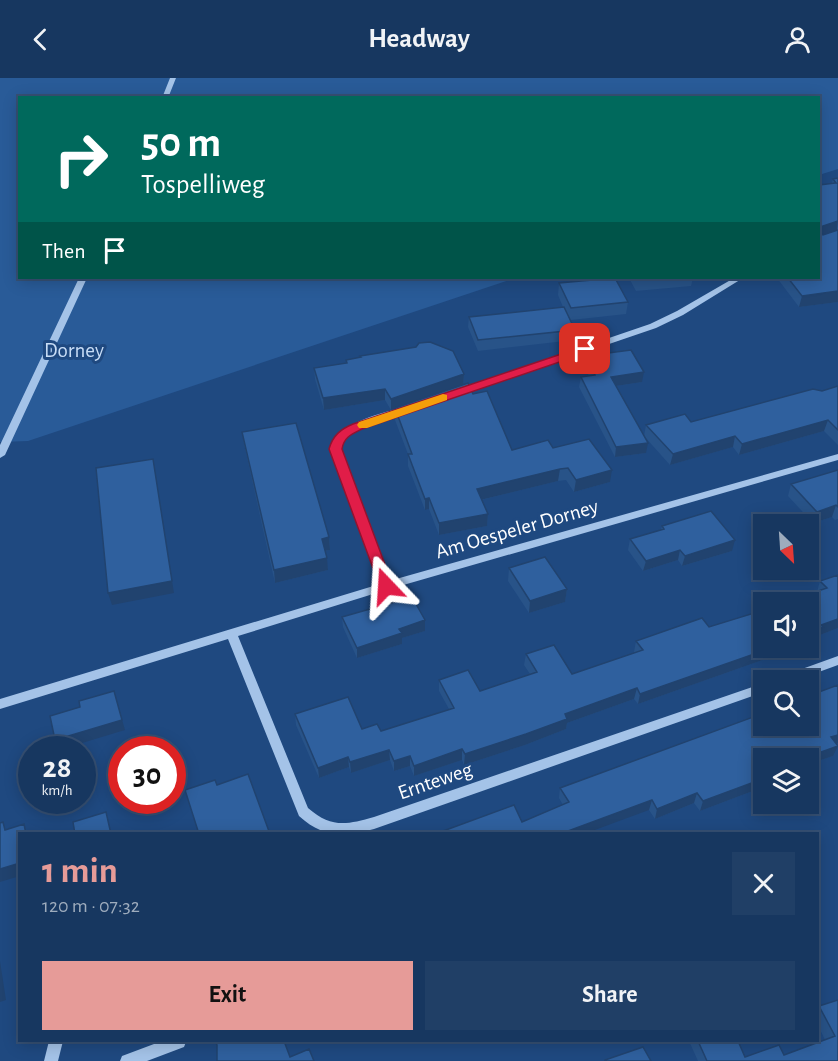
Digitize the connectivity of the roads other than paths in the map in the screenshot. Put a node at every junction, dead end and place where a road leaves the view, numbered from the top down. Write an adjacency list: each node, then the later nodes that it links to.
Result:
1 (173, 78): 2 (street)
2 (166, 96)
3 (83, 279): 7 (street)
4 (737, 279): 5 (street)
5 (448, 396)
6 (414, 407): 9 (street)
7 (0, 454)
8 (838, 457): 9 (street, Am Oespeler Dorney)
9 (386, 586): 10 (street, Am Oespeler Dorney)
10 (231, 633): 13 (street, Ernteweg); 14 (street, Am Oespeler Dorney)
11 (838, 660): 12 (street)
12 (811, 670)
13 (753, 691)
14 (0, 704)
15 (56, 1042): 17 (street)
16 (179, 1042): 18 (street)
17 (51, 1061)
18 (127, 1061)

